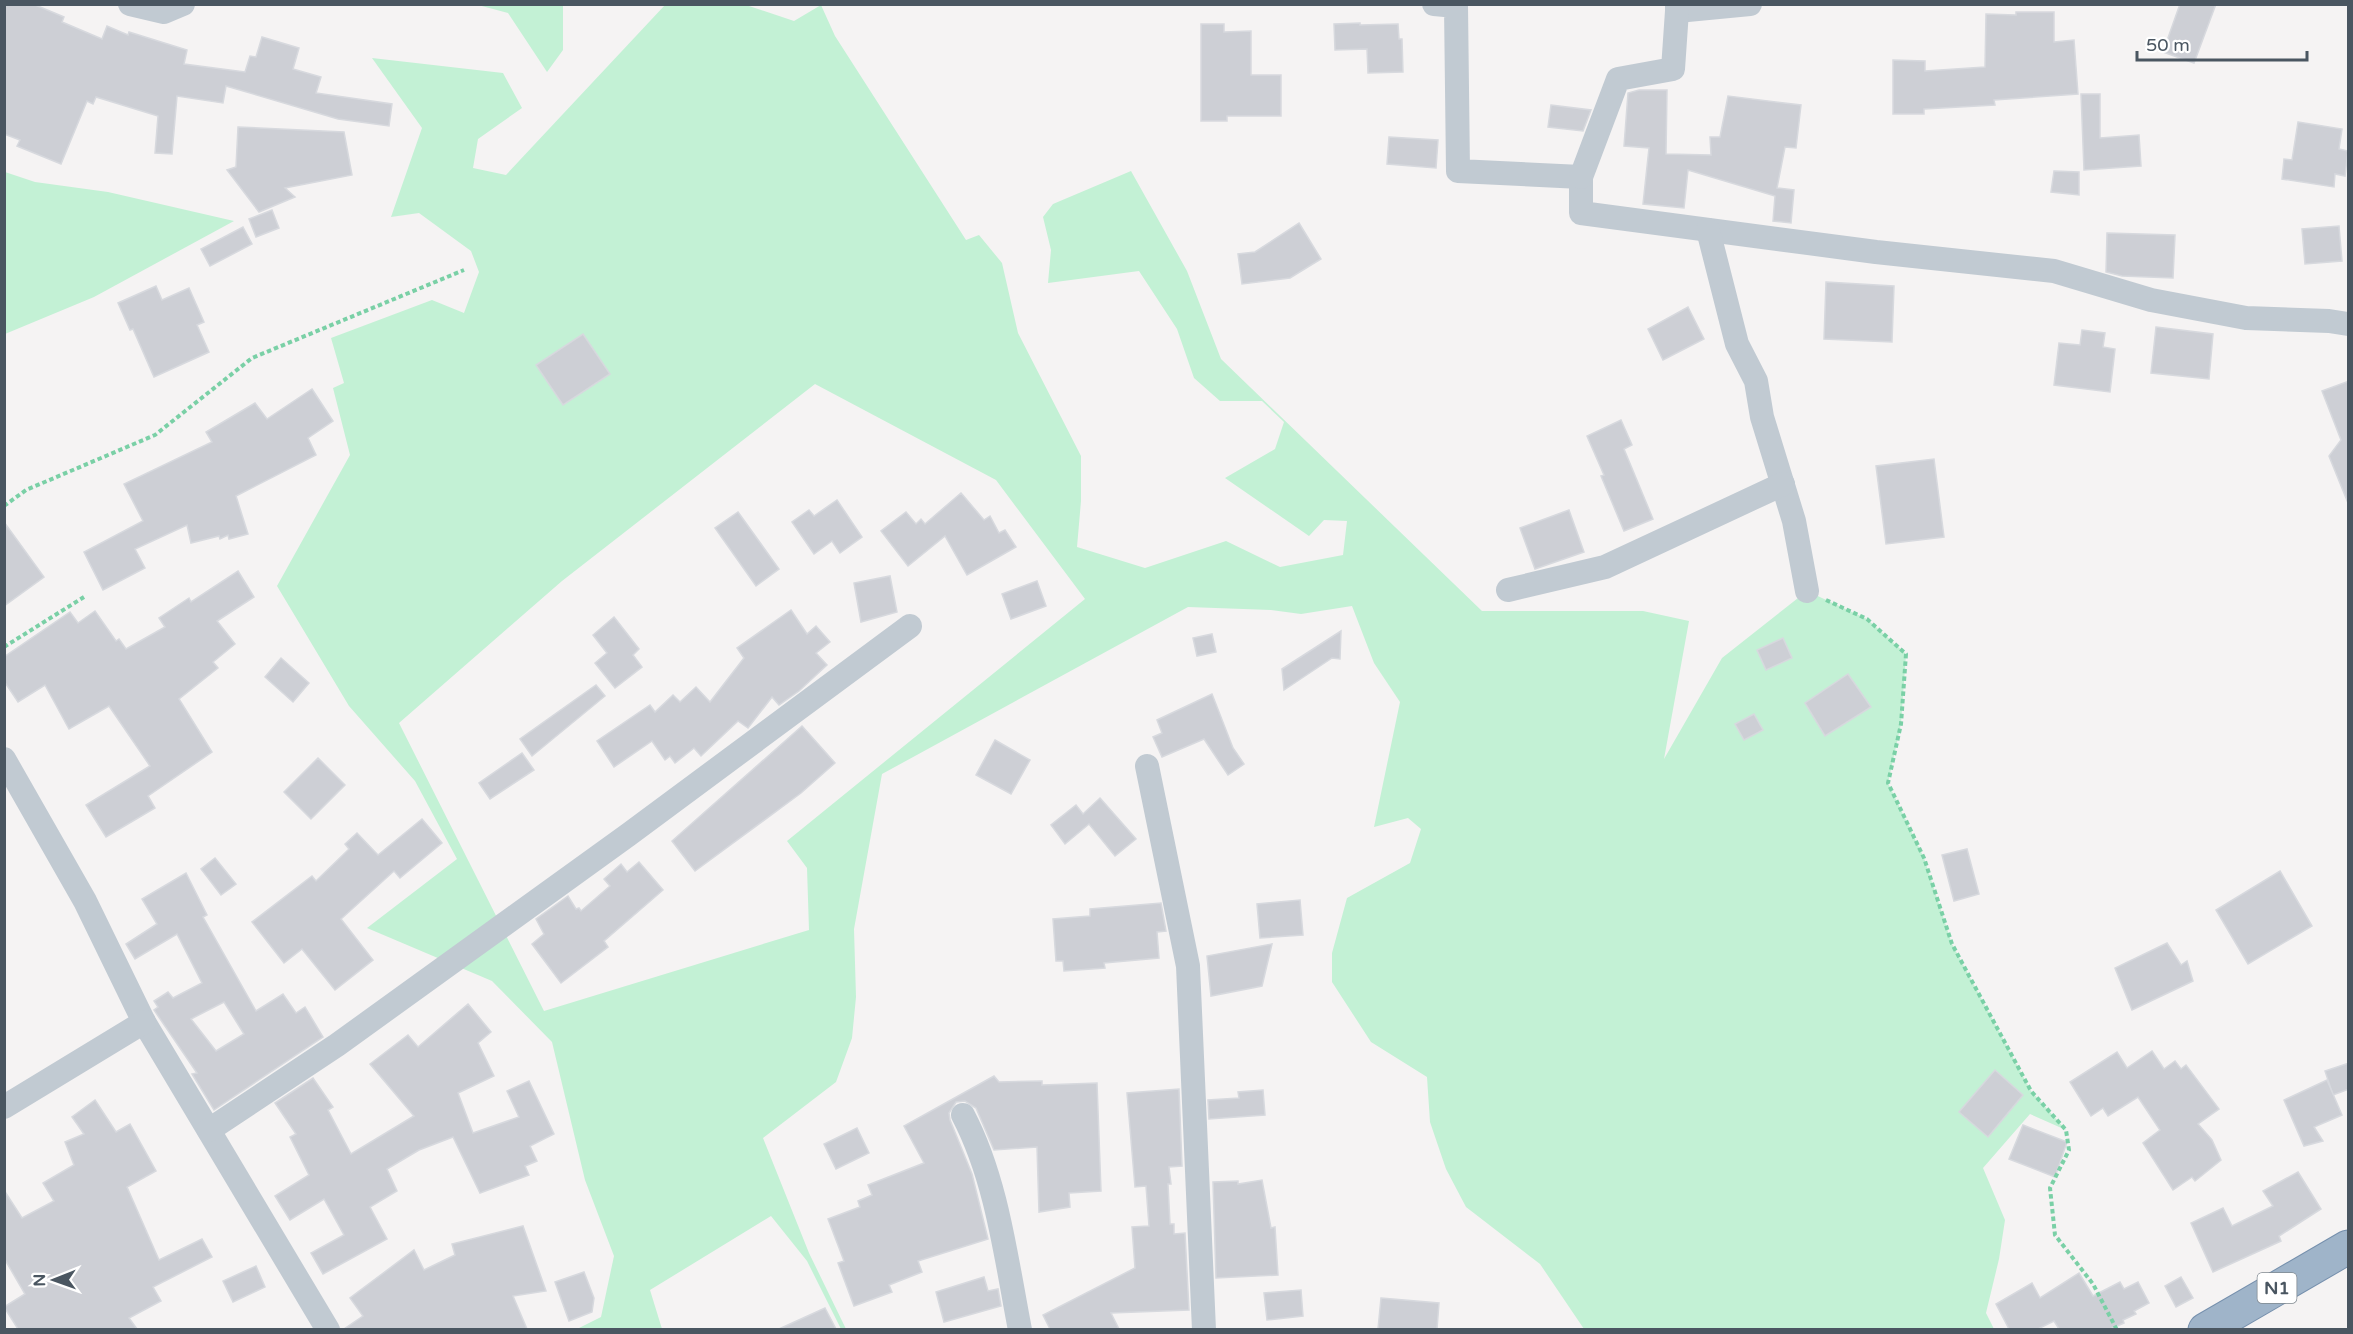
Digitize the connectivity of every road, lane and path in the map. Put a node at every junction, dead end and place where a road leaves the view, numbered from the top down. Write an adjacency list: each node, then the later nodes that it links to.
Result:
1 (130, 4): 2 (street)
2 (183, 4)
3 (1750, 4): 5 (street)
4 (1449, 5): 6 (street)
5 (1677, 8): 6 (street)
6 (1581, 177): 7 (street)
7 (1708, 230): 9 (street); 10 (street)
8 (464, 270): 11 (path)
9 (2349, 324)
10 (1783, 484): 12 (street); 13 (street)
11 (4, 506)
12 (1508, 590)
13 (1807, 591): 27 (path)
14 (84, 597): 16 (path)
15 (910, 626): 22 (street)
16 (4, 647)
17 (4, 759): 19 (street)
18 (1147, 766): 26 (street)
19 (144, 1022): 20 (street); 22 (street)
20 (4, 1107)
21 (963, 1115): 25 (street)
22 (209, 1130): 24 (street)
23 (2349, 1247): 28 (highway, N1)
24 (328, 1329)
25 (1020, 1329)
26 (1204, 1329)
27 (2117, 1329)
28 (2205, 1329)

